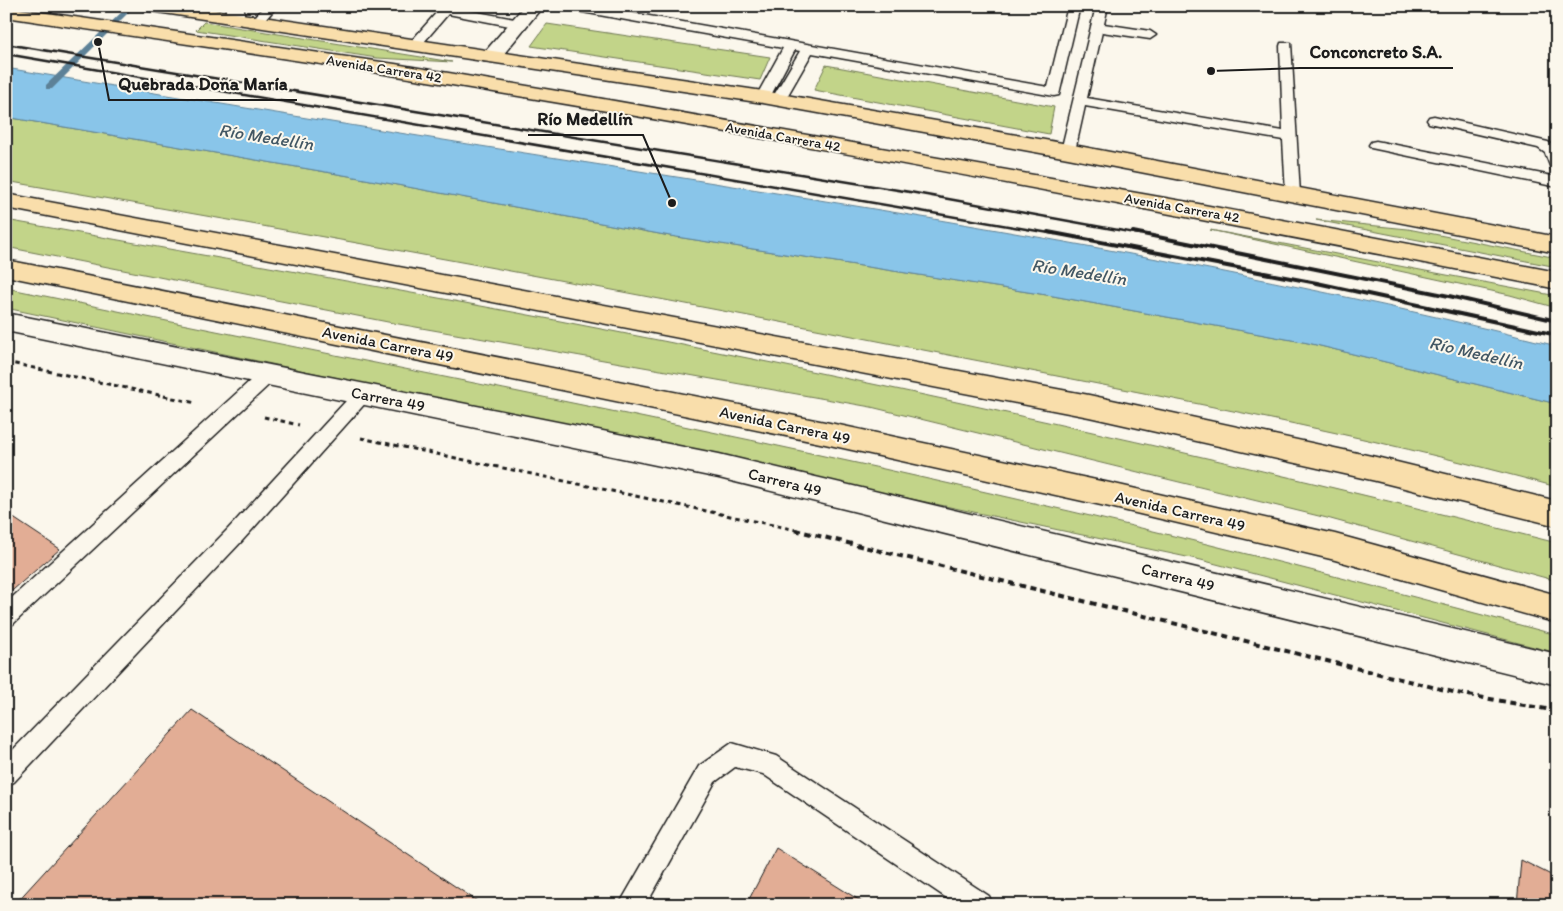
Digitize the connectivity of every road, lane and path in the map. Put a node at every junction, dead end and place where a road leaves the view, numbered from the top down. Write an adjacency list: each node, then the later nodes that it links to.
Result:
1 (150, 6): 10 (highway, Avenida Carrera 42)
2 (271, 6): 11 (lane)
3 (424, 6): 8 (lane)
4 (534, 6): 12 (street)
5 (571, 6): 15 (lane)
6 (1074, 6): 18 (lane)
7 (1102, 6): 13 (lane)
8 (445, 10): 12 (lane); 16 (lane)
9 (6, 12): 21 (highway, Avenida Carrera 42)
10 (235, 12): 11 (highway, Avenida Carrera 42)
11 (257, 22): 16 (highway, Avenida Carrera 42)
12 (520, 24): 19 (street)
13 (1097, 27): 14 (lane); 22 (lane)
14 (1150, 35)
15 (791, 45): 18 (lane); 20 (lane)
16 (413, 46): 19 (highway, Avenida Carrera 42)
17 (1286, 46): 24 (lane)
18 (808, 48): 20 (lane)
19 (492, 57): 20 (highway, Avenida Carrera 42)
20 (771, 98): 26 (highway, Avenida Carrera 42)
21 (569, 99): 29 (highway); 33 (highway, Avenida Carrera 42)
22 (1080, 101): 24 (lane); 26 (lane)
23 (1434, 120): 27 (lane)
24 (1290, 137): 29 (lane)
25 (1376, 146): 28 (lane)
26 (1068, 151): 29 (highway, Avenida Carrera 42)
27 (1557, 168)
28 (1557, 182)
29 (1293, 194): 31 (highway, Avenida Carrera 42)
30 (6, 201): 40 (highway)
31 (1557, 245)
32 (6, 268): 41 (highway, Avenida Carrera 49)
33 (1557, 281)
34 (6, 322): 36 (street, Carrera 49)
35 (6, 362): 38 (path)
36 (268, 375): 37 (street, Carrera 49); 38 (lane)
37 (363, 394): 39 (lane); 43 (street, Carrera 49)
38 (230, 410): 39 (path); 42 (lane)
39 (329, 431): 44 (path); 45 (lane)
40 (1557, 514)
41 (1557, 609)
42 (6, 617)
43 (1557, 670)
44 (1557, 711)
45 (6, 774)
46 (632, 905): 47 (lane)
47 (980, 905)

